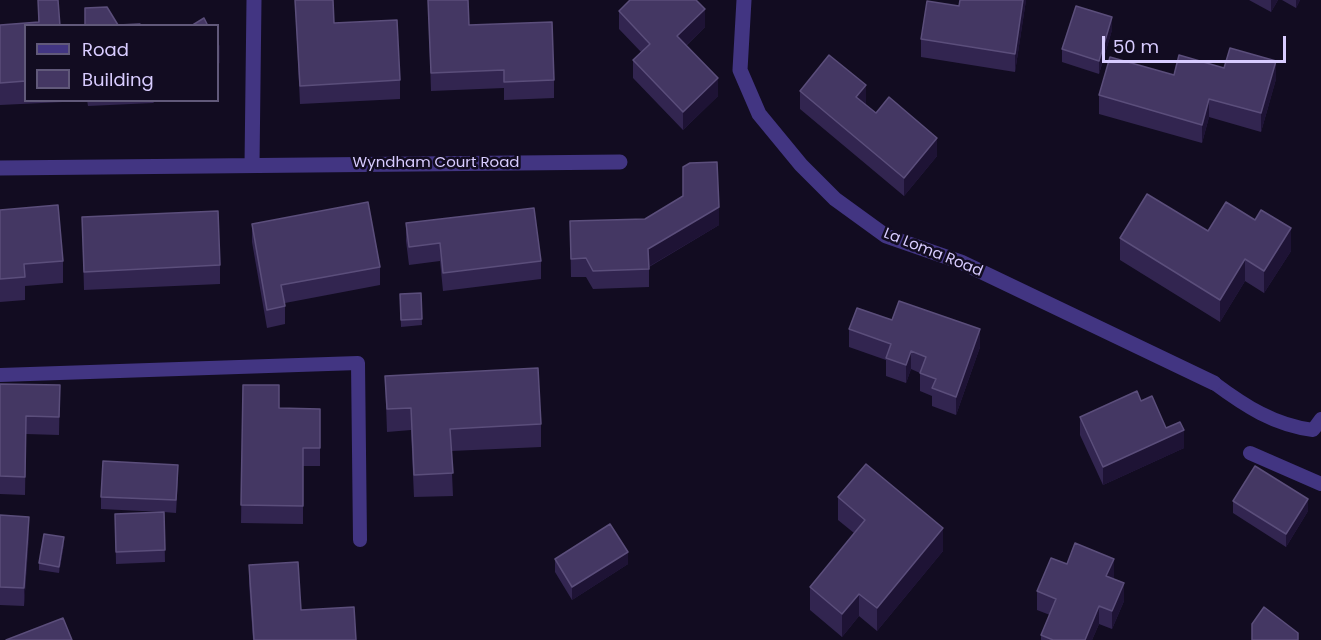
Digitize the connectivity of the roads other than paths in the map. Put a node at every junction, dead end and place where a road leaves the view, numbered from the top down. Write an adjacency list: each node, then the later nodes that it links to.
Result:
1 (254, 0): 4 (street)
2 (744, 0): 7 (street, La Loma Road)
3 (620, 162): 4 (street, Wyndham Court Road)
4 (252, 165): 5 (street, Wyndham Court Road)
5 (0, 168)
6 (0, 375): 11 (lane)
7 (1214, 383): 8 (lane)
8 (1321, 419)
9 (1250, 453): 10 (lane)
10 (1321, 484)
11 (360, 540)

